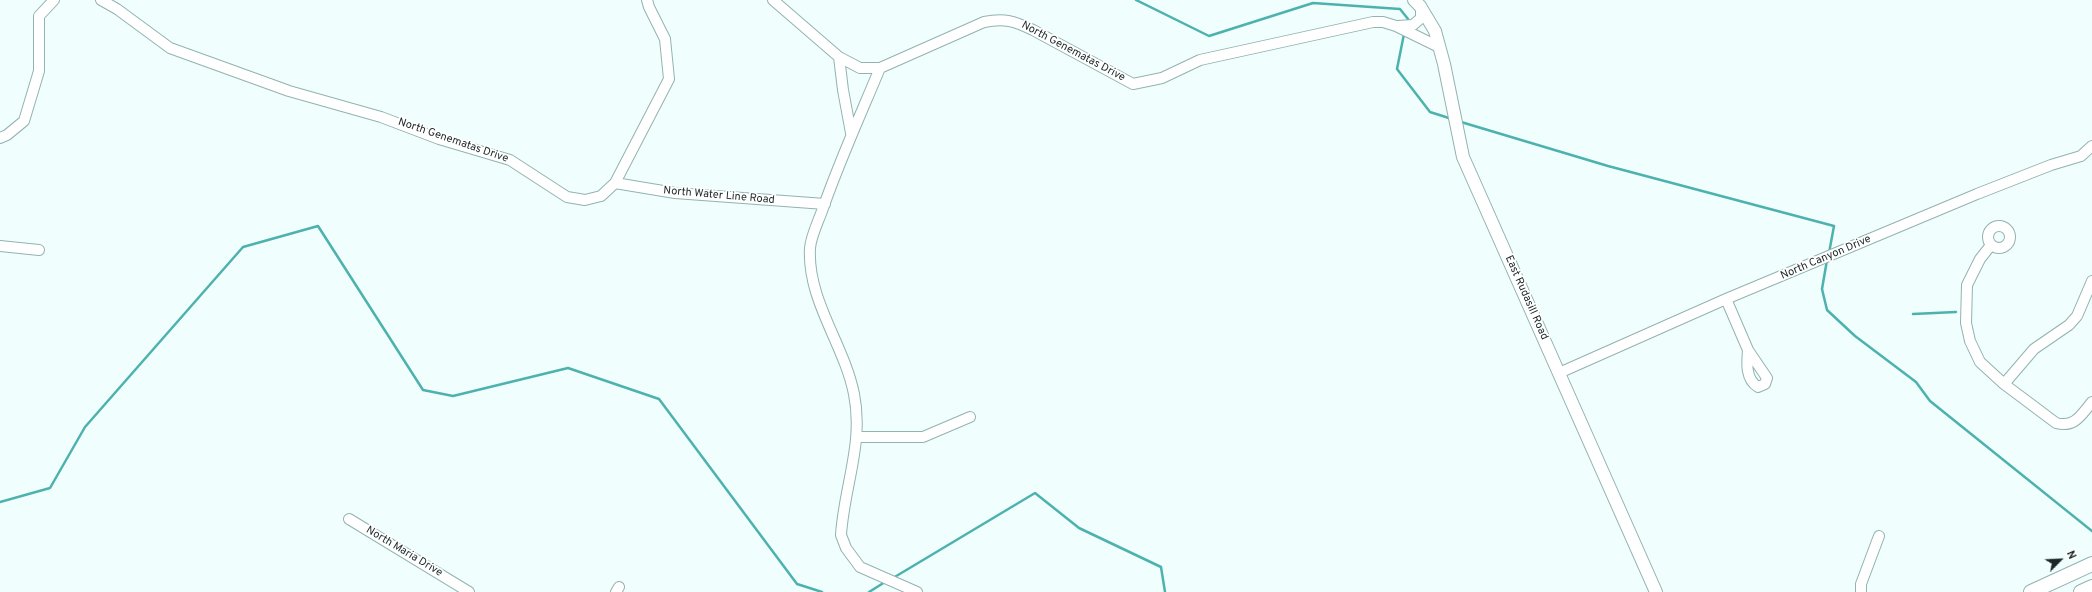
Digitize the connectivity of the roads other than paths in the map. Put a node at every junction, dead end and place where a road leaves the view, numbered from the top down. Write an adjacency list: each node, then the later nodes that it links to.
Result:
1 (54, 0): 11 (street)
2 (101, 0): 13 (street, North Genematas Drive)
3 (648, 0): 13 (street, North Genematas Drive)
4 (773, 0): 8 (street, North Genematas Drive)
5 (1418, 4): 6 (street); 7 (street, East Rudasill Road)
6 (1393, 25): 7 (street, North Genematas Drive); 9 (street, North Genematas Drive)
7 (1439, 47): 21 (street, East Rudasill Road)
8 (839, 57): 9 (street, North Genematas Drive); 10 (street)
9 (880, 68): 10 (street)
10 (851, 133): 14 (street)
11 (0, 138)
12 (2092, 146): 19 (street, North Canyon Drive)
13 (615, 183): 14 (street, North Water Line Road)
14 (825, 204): 25 (street)
15 (1991, 245): 22 (street)
16 (0, 246): 17 (street)
17 (39, 250)
18 (2092, 281): 22 (street)
19 (1726, 299): 20 (street); 21 (street, North Canyon Drive)
20 (1748, 350)
21 (1560, 373): 33 (street, East Rudasill Road)
22 (2004, 384): 23 (street)
23 (2092, 402)
24 (970, 417): 25 (street)
25 (857, 437): 32 (street)
26 (349, 519): 30 (street, North Maria Drive)
27 (1879, 536): 34 (street)
28 (2092, 564): 35 (main road)
29 (2092, 587): 36 (main road)
30 (457, 589): 31 (street, North Maria Drive)
31 (469, 592)
32 (917, 592)
33 (1656, 592)
34 (1861, 592)
35 (2031, 592)
36 (2081, 592)

